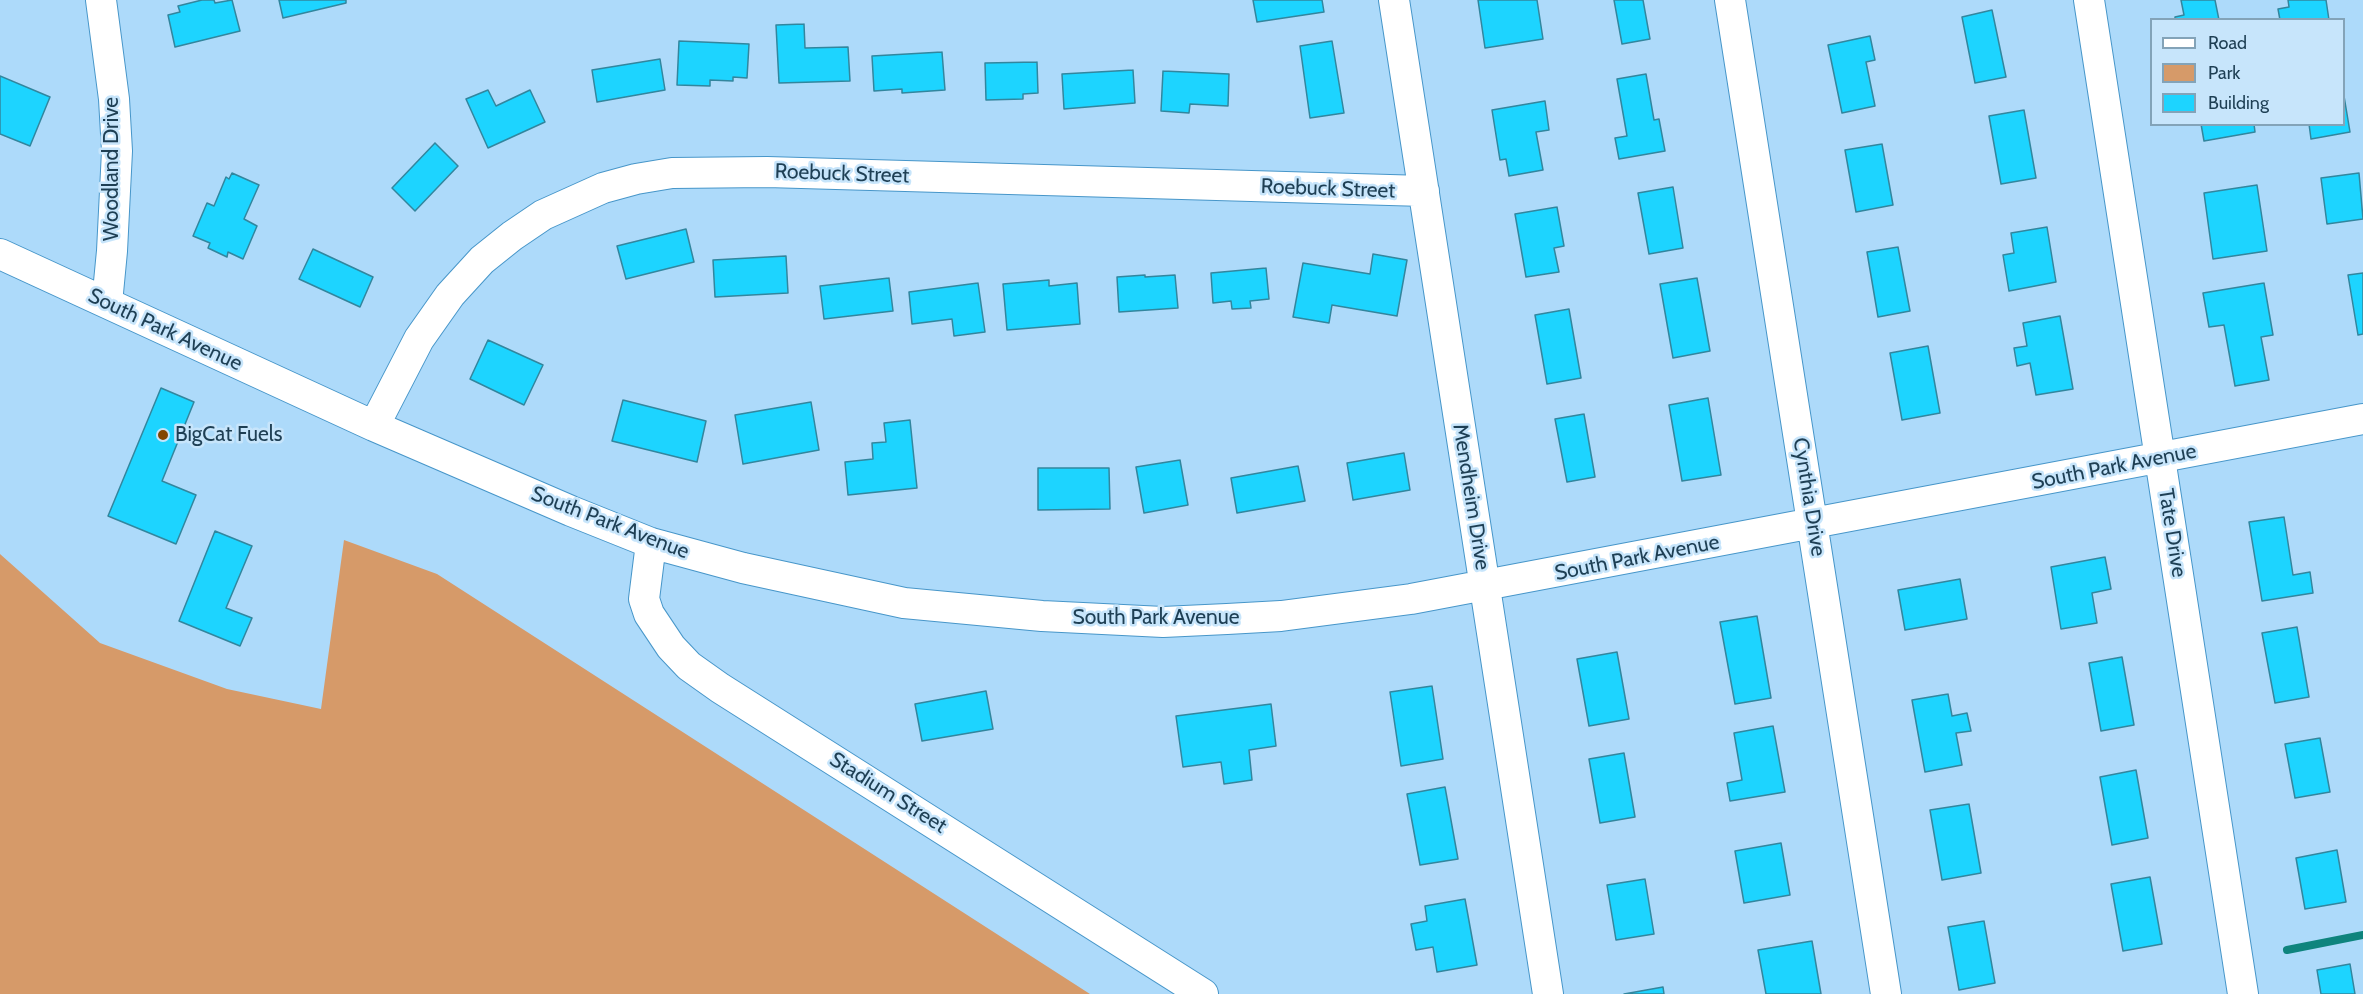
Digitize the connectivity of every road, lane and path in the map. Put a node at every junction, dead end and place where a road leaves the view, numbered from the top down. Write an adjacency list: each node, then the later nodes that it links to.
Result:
1 (101, 0): 7 (street, Woodland Drive)
2 (1394, 0): 5 (street, Mendheim Drive)
3 (1730, 0): 11 (street, Cynthia Drive)
4 (2089, 0): 10 (street, Tate Drive)
5 (1424, 191): 9 (street, Roebuck Street); 13 (street, Mendheim Drive)
6 (0, 254): 7 (street, South Park Avenue)
7 (107, 303): 9 (street, South Park Avenue)
8 (2363, 419): 10 (street, South Park Avenue)
9 (374, 426): 12 (street, South Park Avenue)
10 (2160, 458): 11 (street, South Park Avenue); 17 (street, Tate Drive)
11 (1814, 525): 13 (street, South Park Avenue); 16 (street, Cynthia Drive)
12 (651, 543): 13 (street, South Park Avenue); 14 (street, Stadium Street)
13 (1485, 587): 15 (street, Mendheim Drive)
14 (1203, 994)
15 (1548, 994)
16 (1886, 994)
17 (2243, 994)

